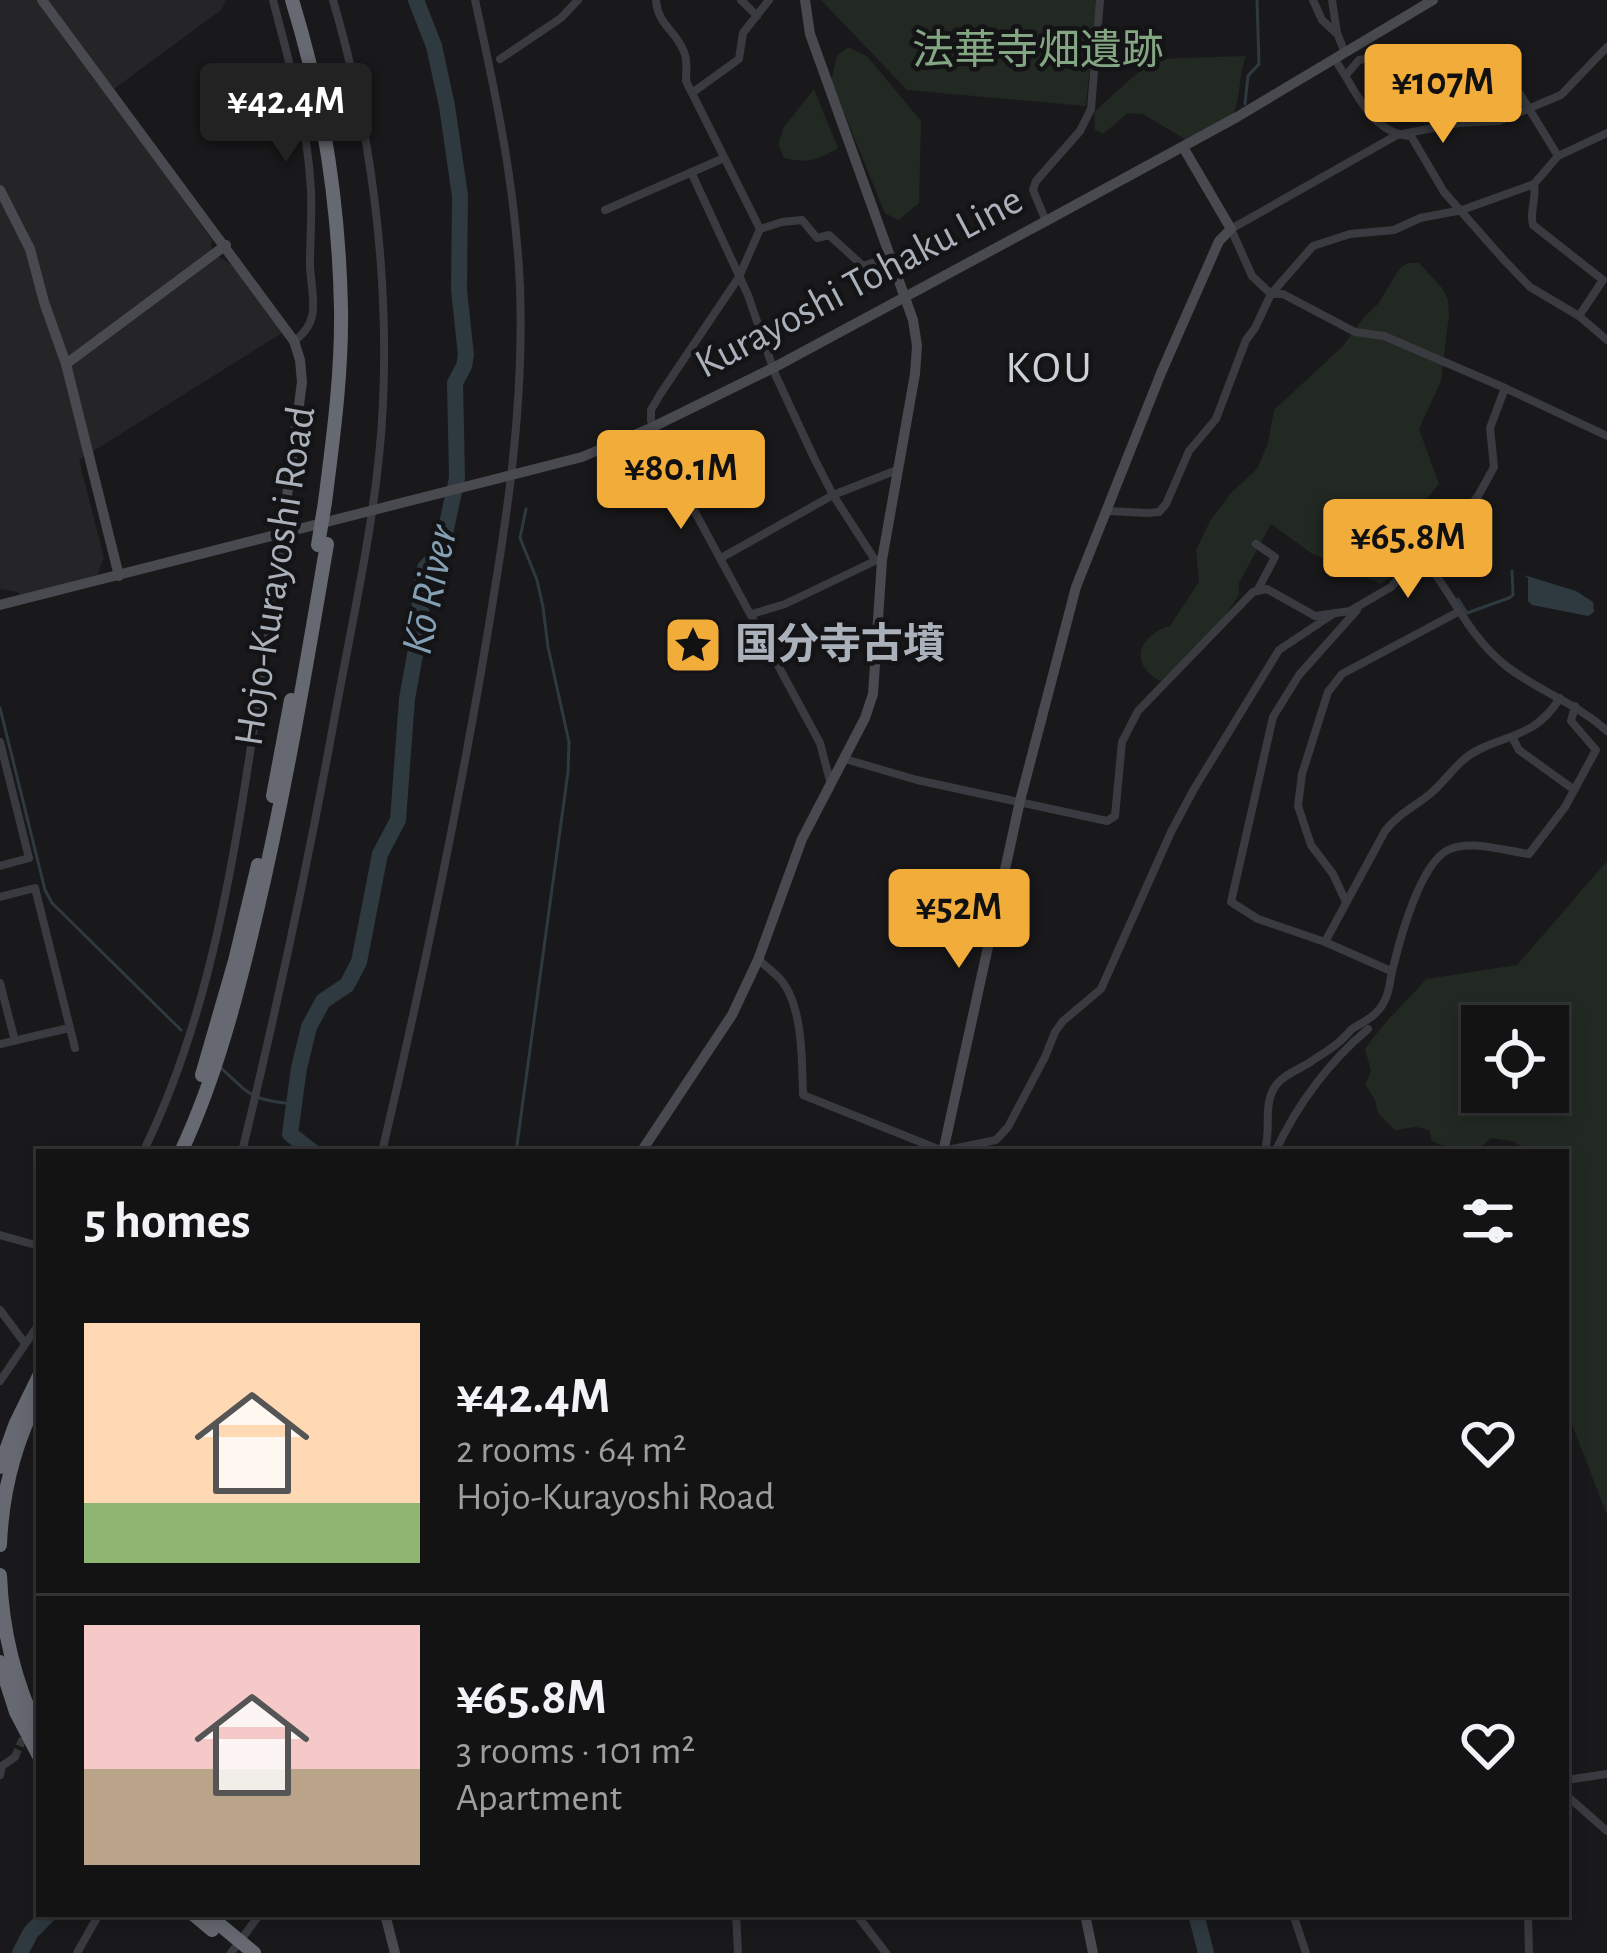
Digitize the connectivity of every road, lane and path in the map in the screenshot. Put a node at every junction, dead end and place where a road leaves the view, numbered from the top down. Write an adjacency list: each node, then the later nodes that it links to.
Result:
1 (43, 0): 36 (main road)
2 (273, 0): 43 (street)
3 (296, 0): 56 (highway, Hojo-Kurayoshi Road, bridge)
4 (333, 0): 53 (street)
5 (475, 0): 50 (street)
6 (578, 0): 19 (street)
7 (656, 0): 21 (street)
8 (741, 0): 15 (street)
9 (769, 0): 15 (street)
10 (805, 0): 37 (main road)
11 (1100, 0): 33 (street)
12 (1313, 0): 16 (street)
13 (1332, 0): 16 (street)
14 (1433, 0): 18 (main road, Kurayoshi Tohaku Line)
15 (757, 16): 21 (street)
16 (1337, 33): 18 (street)
17 (1607, 47): 22 (street)
18 (1341, 57): 20 (street); 25 (main road, Kurayoshi Tohaku Line)
19 (500, 59)
20 (1346, 75): 22 (street); 24 (street)
21 (692, 93): 27 (street)
22 (1530, 110): 24 (street); 26 (street)
23 (1607, 134): 26 (street)
24 (1397, 135): 32 (street); 35 (street)
25 (1183, 147): 33 (main road, Kurayoshi Tohaku Line); 35 (main road)
26 (1558, 156): 29 (street)
27 (724, 158): 28 (street); 34 (street)
28 (691, 172): 31 (street); 38 (street)
29 (1534, 184): 32 (street); 41 (street)
30 (0, 190): 44 (main road)
31 (605, 210)
32 (1462, 210): 39 (street); 41 (street)
33 (1046, 221): 40 (main road, Kurayoshi Tohaku Line)
34 (760, 229): 37 (street); 38 (street)
35 (1231, 229): 39 (street); 52 (main road)
36 (226, 245): 43 (main road); 44 (main road)
37 (892, 256): 40 (main road)
38 (739, 277): 45 (street); 47 (street)
39 (1270, 294): 46 (street); 52 (street)
40 (905, 295): 45 (main road, Kurayoshi Tohaku Line); 49 (main road)
41 (1579, 316): 42 (street)
42 (1607, 340)
43 (295, 341): 54 (main road)
44 (67, 364): 60 (main road)
45 (775, 367): 47 (main road, Kurayoshi Tohaku Line); 51 (street)
46 (1505, 388): 48 (street); 57 (street)
47 (653, 427): 50 (main road, Kurayoshi Tohaku Line); 58 (street)
48 (1607, 436)
49 (897, 470): 51 (street); 59 (main road)
50 (504, 477): 53 (main road, Kurayoshi Tohaku Line); 92 (street)
51 (833, 495): 58 (street); 59 (street)
52 (1107, 511): 75 (main road)
53 (370, 512): 54 (main road, Kurayoshi Tohaku Line); 91 (street)
54 (281, 535): 60 (main road, Kurayoshi Tohaku Line); 88 (street)
55 (1256, 544): 61 (street)
56 (322, 545): 89 (highway, Hojo-Kurayoshi Road); 90 (highway, Hojo-Kurayoshi Road)
57 (1420, 554): 63 (street); 64 (street)
58 (721, 558): 65 (street)
59 (878, 560): 65 (street); 72 (main road)
60 (119, 576): 62 (main road, Kurayoshi Tohaku Line)
61 (1257, 591): 66 (street); 75 (street)
62 (0, 604)
63 (1361, 604): 66 (street); 79 (street)
64 (1458, 612): 67 (street); 78 (street)
65 (752, 614): 73 (street)
66 (1333, 614): 96 (street)
67 (1560, 698): 68 (street); 70 (street)
68 (1575, 706): 69 (street); 74 (street)
69 (1607, 731)
70 (1512, 737): 74 (street); 78 (street)
71 (0, 743): 76 (street)
72 (845, 759): 73 (main road); 75 (street)
73 (831, 783): 80 (main road)
74 (1573, 789): 81 (street)
75 (1021, 801): 95 (main road)
76 (0, 866)
77 (0, 897): 83 (street)
78 (1346, 902): 79 (street)
79 (1325, 942): 81 (street)
80 (758, 960): 93 (main road); 94 (street)
81 (1391, 971): 97 (street)
82 (0, 983): 85 (street)
83 (69, 1028): 85 (street); 87 (street)
84 (1368, 1028): 98 (street)
85 (15, 1041): 86 (street)
86 (0, 1044)
87 (75, 1048)
88 (144, 1149)
89 (171, 1149)
90 (182, 1149)
91 (243, 1149)
92 (383, 1149)
93 (643, 1149)
94 (938, 1149)
95 (943, 1149)
96 (953, 1149)
97 (1265, 1149)
98 (1277, 1149)
99 (0, 1235): 100 (street)
100 (36, 1245)
101 (0, 1310): 103 (street)
102 (36, 1328): 103 (street)
103 (24, 1342): 104 (street)
104 (0, 1381)
105 (36, 1382): 107 (highway)
106 (36, 1402): 108 (highway)
107 (0, 1467)
108 (0, 1545)
109 (0, 1576): 111 (highway)
110 (0, 1662): 112 (highway)
111 (36, 1726)
112 (36, 1750)
113 (15, 1757): 114 (street)
114 (1, 1767)
115 (1607, 1774): 116 (street)
116 (1569, 1780)
117 (1569, 1798): 118 (street)
118 (1607, 1831)
119 (98, 1917): 129 (street)
120 (196, 1917): 130 (highway, bridge)
121 (211, 1917): 131 (highway, bridge)
122 (258, 1917): 130 (street)
123 (386, 1917): 132 (main road)
124 (736, 1917): 133 (street)
125 (858, 1917): 134 (street)
126 (1086, 1917): 135 (main road)
127 (1294, 1917): 136 (street)
128 (1528, 1917): 137 (street)
129 (77, 1953)
130 (235, 1953)
131 (254, 1953)
132 (394, 1953)
133 (738, 1953)
134 (886, 1953)
135 (1093, 1953)
136 (1306, 1953)
137 (1529, 1953)

